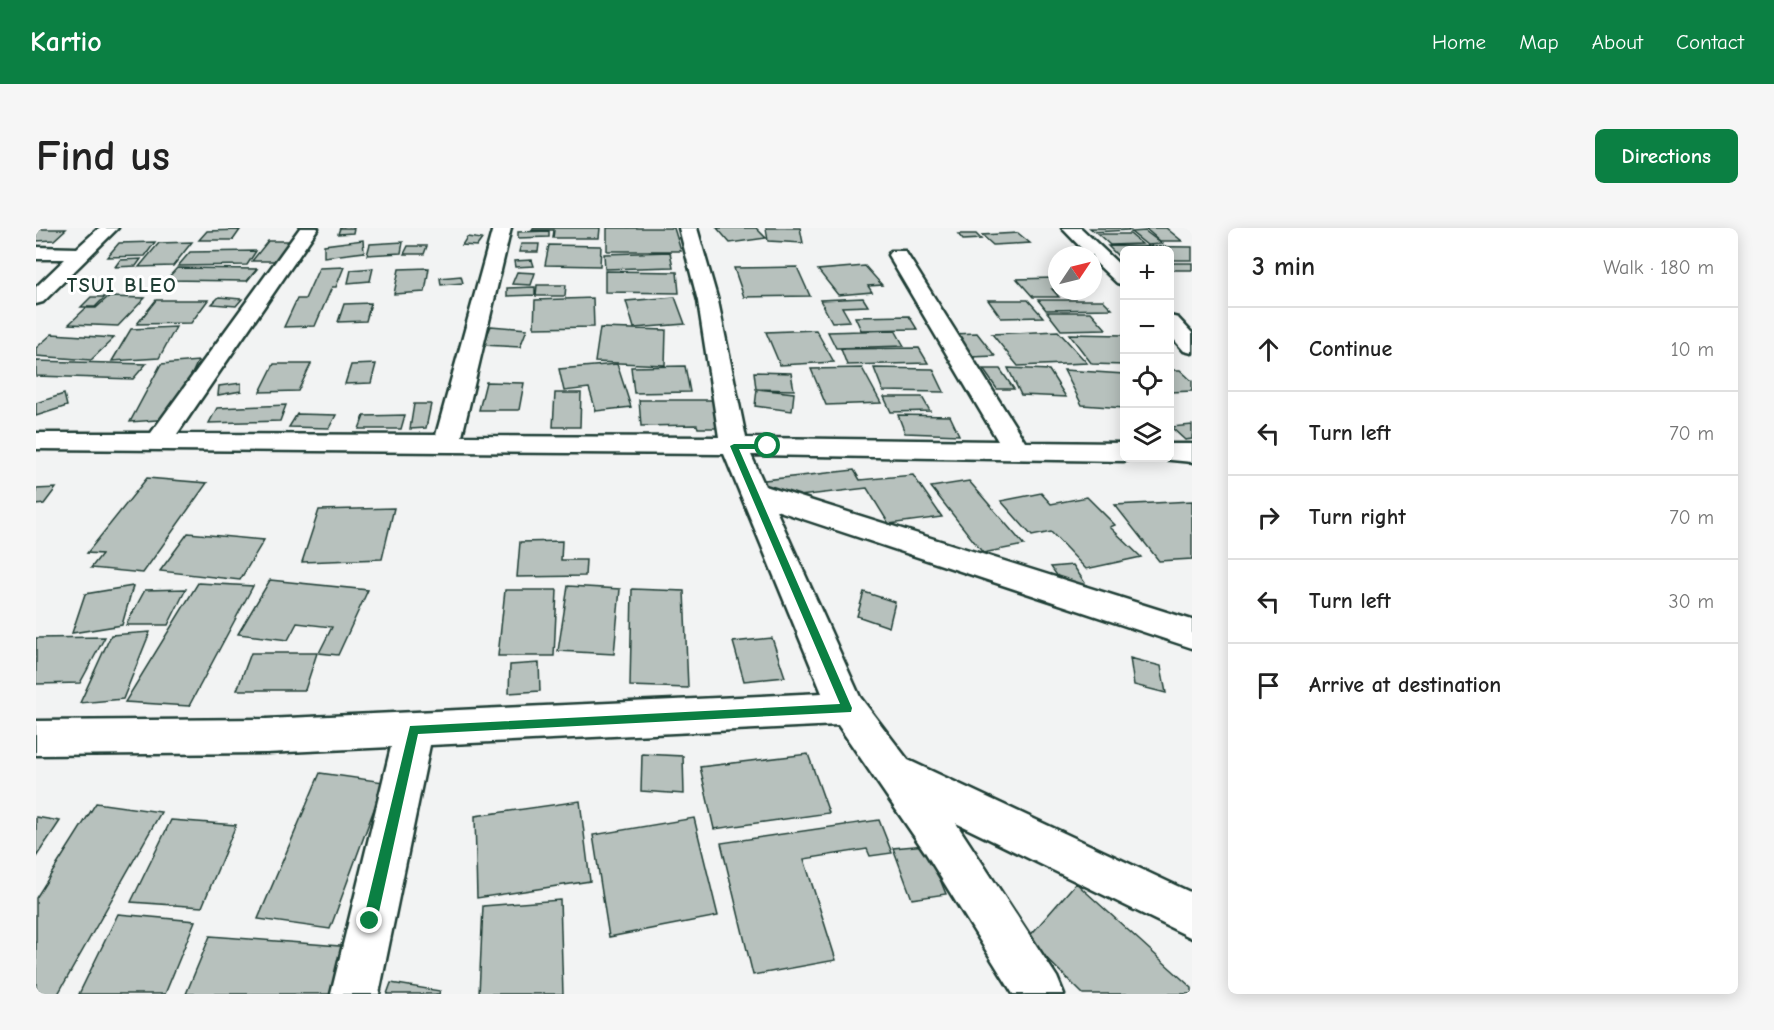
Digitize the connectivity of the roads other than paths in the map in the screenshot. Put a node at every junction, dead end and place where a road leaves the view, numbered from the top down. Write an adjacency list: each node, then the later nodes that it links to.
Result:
1 (109, 228): 7 (street)
2 (309, 228): 14 (street)
3 (502, 228): 15 (street)
4 (688, 228): 16 (street)
5 (1071, 228): 9 (street)
6 (36, 253): 7 (street)
7 (82, 254): 10 (street)
8 (898, 255): 17 (street)
9 (1120, 274)
10 (36, 298)
11 (1174, 327): 12 (street)
12 (1192, 346)
13 (36, 441): 14 (street)
14 (159, 441): 15 (street)
15 (447, 444): 16 (street)
16 (734, 446): 17 (street); 21 (street)
17 (1017, 451): 18 (street)
18 (1120, 452)
19 (1174, 453): 20 (street)
20 (1192, 453)
21 (752, 492): 22 (street); 23 (street)
22 (1192, 634)
23 (847, 708): 24 (street); 26 (street)
24 (414, 730): 25 (street); 28 (street)
25 (36, 738)
26 (896, 775): 27 (street); 29 (street)
27 (1192, 916)
28 (356, 994)
29 (1040, 994)

